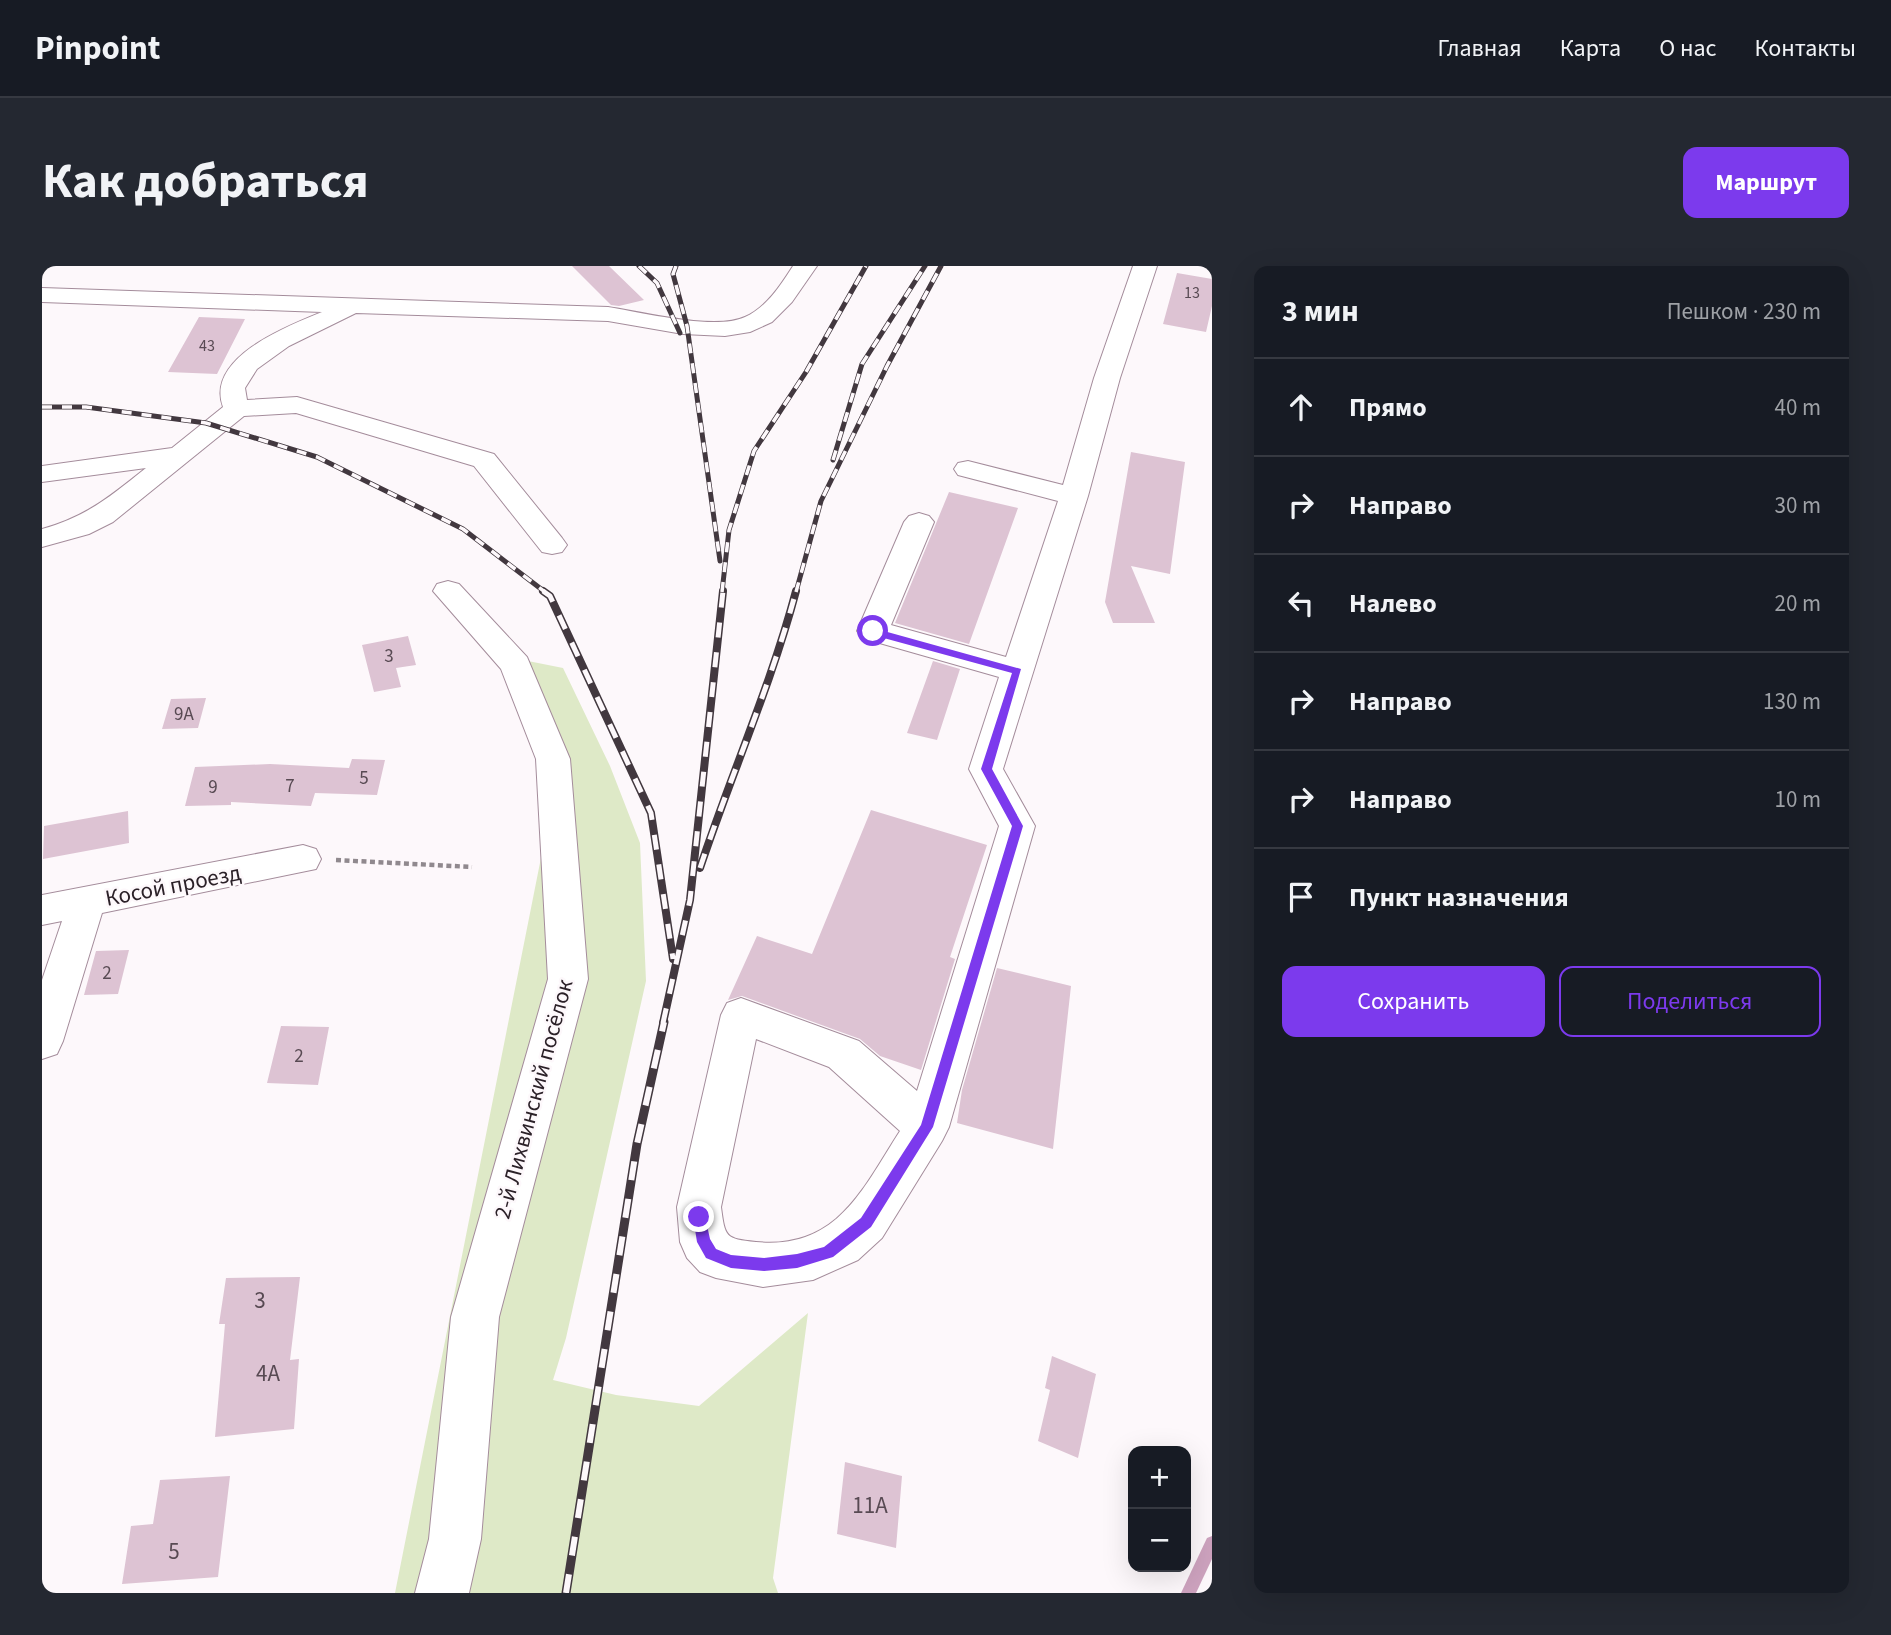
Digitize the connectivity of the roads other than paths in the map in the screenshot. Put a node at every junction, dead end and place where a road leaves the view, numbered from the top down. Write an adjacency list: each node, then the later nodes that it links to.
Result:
1 (805, 266): 4 (street)
2 (1145, 266): 9 (street)
3 (42, 295): 4 (street)
4 (358, 305): 5 (street)
5 (237, 409): 6 (street); 12 (street)
6 (180, 454): 8 (street); 11 (street)
7 (968, 469): 9 (street)
8 (42, 474)
9 (1074, 496): 14 (street)
10 (919, 522): 14 (street)
11 (42, 538)
12 (552, 545)
13 (448, 592): 20 (street, 2-й Лихвинский посёлок)
14 (1018, 671): 19 (street)
15 (303, 859): 16 (street, Косой проезд)
16 (87, 902): 17 (street, Косой проезд); 18 (street)
17 (42, 910)
18 (42, 1041)
19 (927, 1127): 19 (street)
20 (442, 1593)

